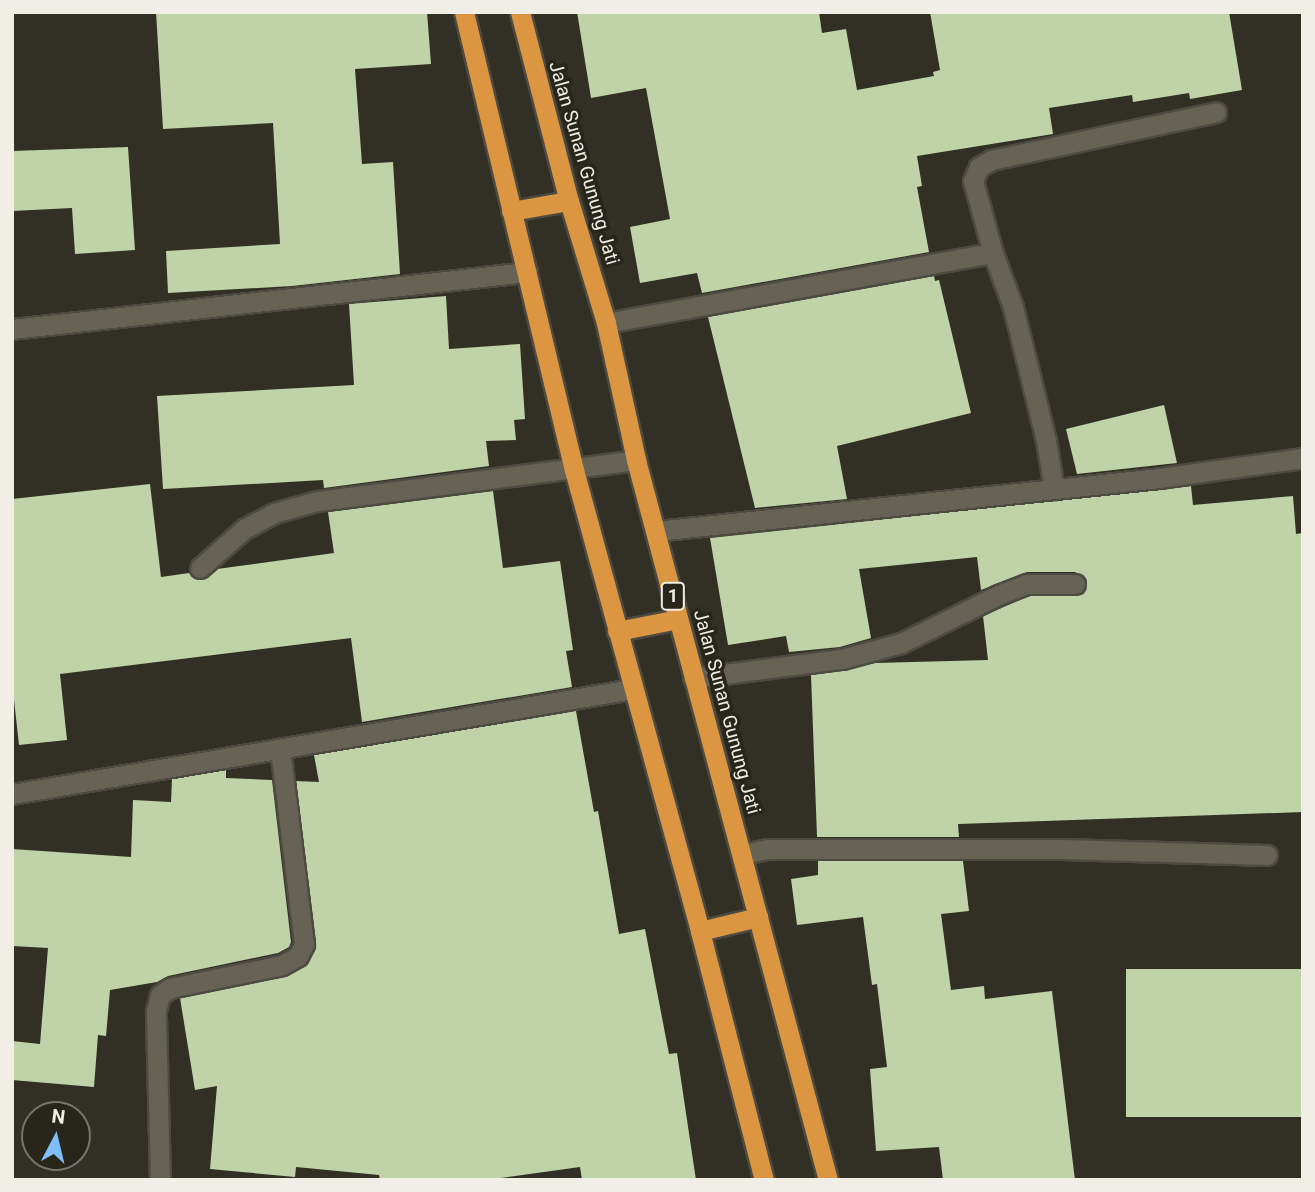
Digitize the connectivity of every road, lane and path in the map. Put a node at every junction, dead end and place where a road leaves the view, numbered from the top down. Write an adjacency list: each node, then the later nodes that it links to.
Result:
1 (464, 12): 5 (highway)
2 (520, 12): 4 (highway, Jalan Sunan Gunung Jati / 1)
3 (1216, 112): 6 (street)
4 (569, 201): 5 (highway); 8 (highway, Jalan Sunan Gunung Jati / 1)
5 (511, 211): 7 (highway)
6 (993, 253): 8 (street); 13 (street)
7 (527, 272): 9 (street); 12 (highway)
8 (606, 323): 11 (highway, Jalan Sunan Gunung Jati / 1)
9 (12, 329)
10 (1303, 458): 13 (street)
11 (636, 460): 12 (street); 14 (highway, Jalan Sunan Gunung Jati / 1)
12 (574, 470): 15 (street); 18 (highway)
13 (1054, 489): 14 (street)
14 (656, 531): 17 (highway, Jalan Sunan Gunung Jati / 1)
15 (200, 568)
16 (1075, 584): 19 (street)
17 (678, 619): 18 (highway); 19 (highway, Jalan Sunan Gunung Jati / 1)
18 (617, 631): 20 (highway)
19 (693, 677): 23 (highway, Jalan Sunan Gunung Jati / 1)
20 (632, 689): 21 (street); 26 (highway)
21 (280, 748): 22 (street); 27 (street)
22 (12, 794)
23 (742, 854): 24 (street); 25 (highway, Jalan Sunan Gunung Jati / 1)
24 (1267, 855)
25 (758, 917): 26 (highway); 29 (highway, Jalan Sunan Gunung Jati / 1)
26 (700, 932): 28 (highway)
27 (160, 1180)
28 (764, 1180)
29 (828, 1180)

